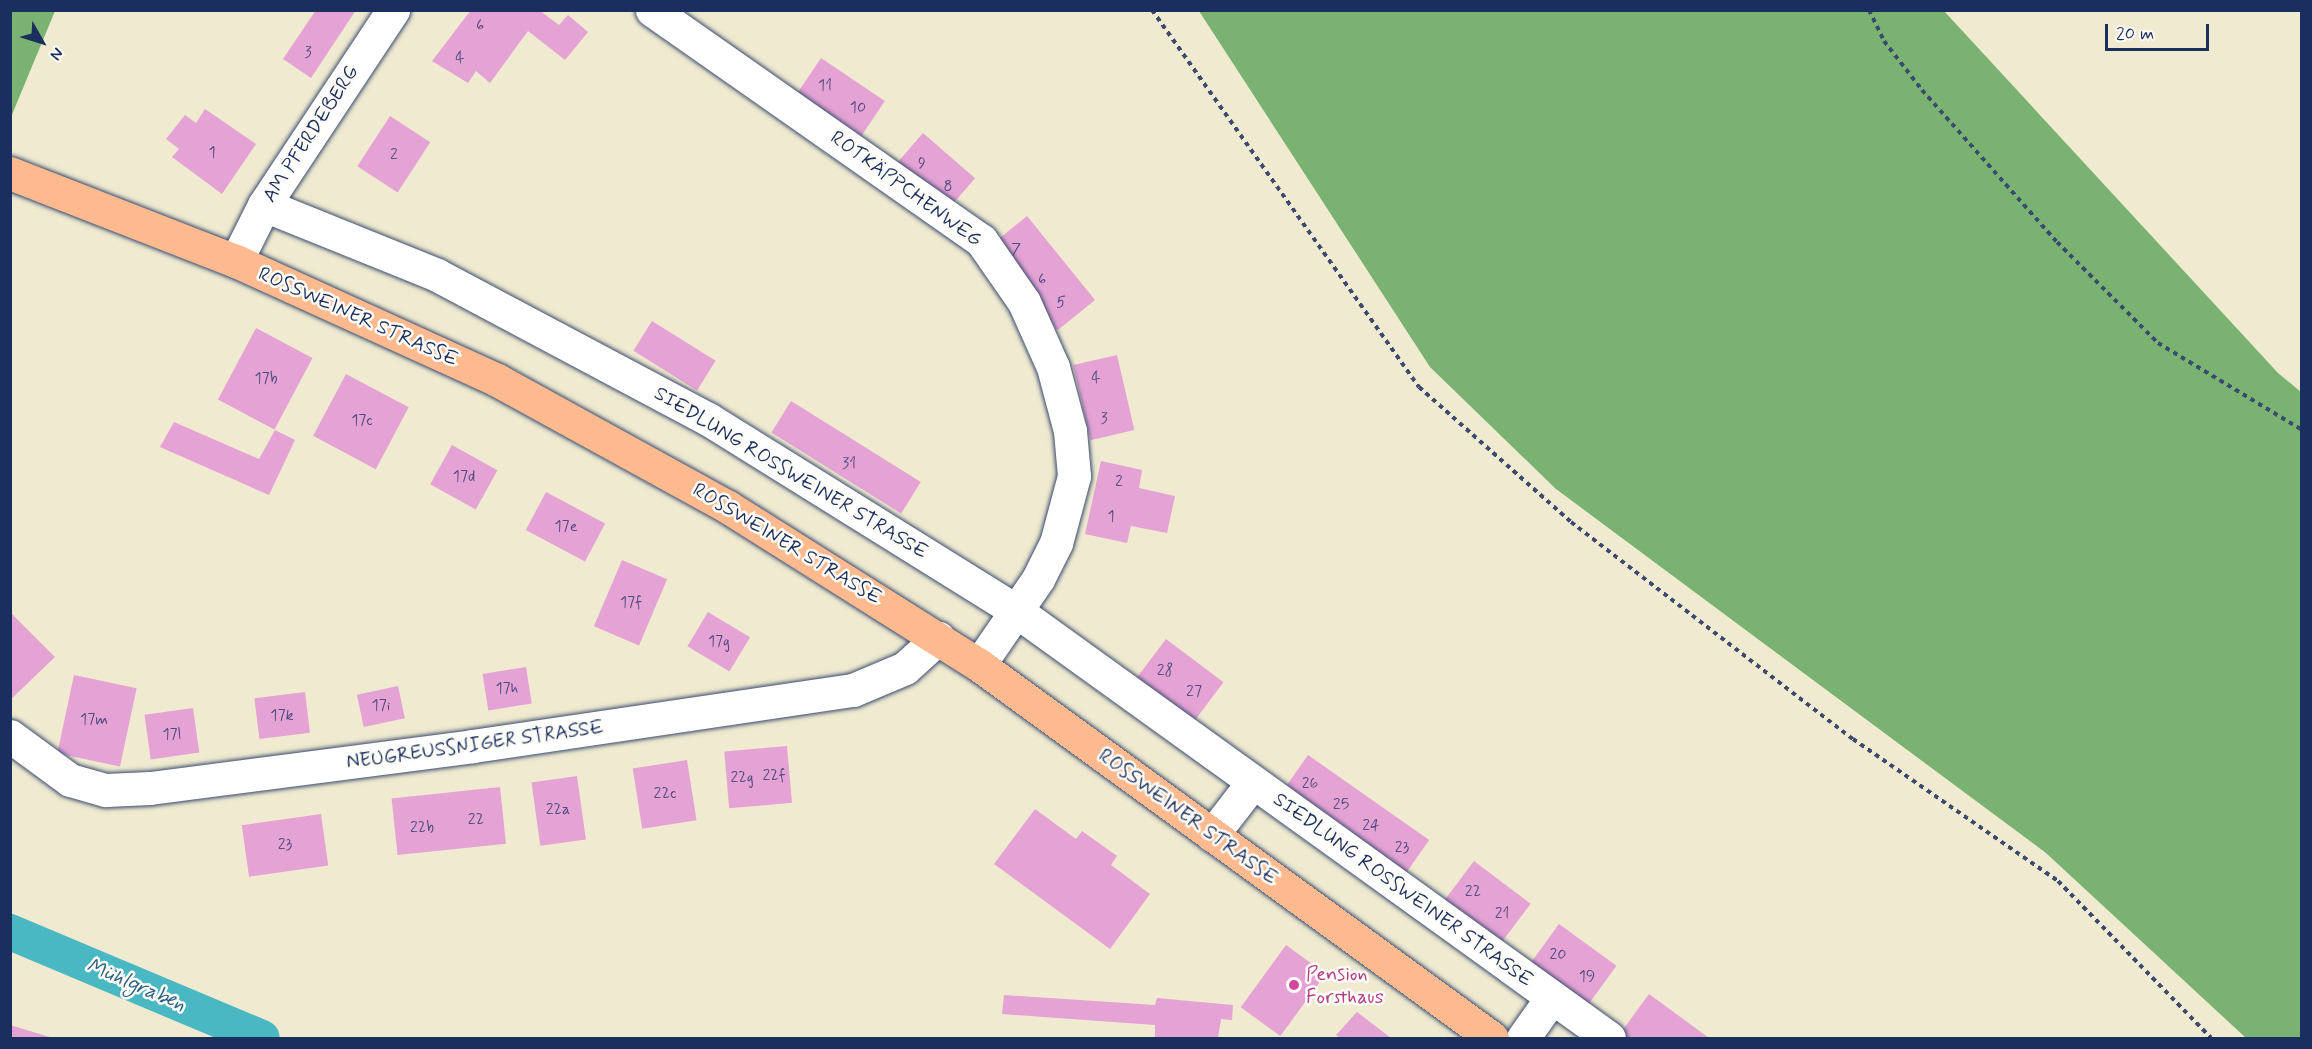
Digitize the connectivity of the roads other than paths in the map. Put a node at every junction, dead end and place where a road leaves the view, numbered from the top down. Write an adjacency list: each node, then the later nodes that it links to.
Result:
1 (393, 10): 4 (street, AM PFERDEBERG)
2 (652, 10): 6 (street, ROTKÄPPCHENWEG)
3 (10, 173): 5 (main road, ROSSWEINER STRASSE)
4 (264, 205): 5 (street, AM PFERDEBERG); 6 (street, SIEDLUNG ROSSWEINER STRASSE)
5 (236, 261): 7 (main road, ROSSWEINER STRASSE)
6 (1016, 610): 8 (street, ROTKÄPPCHENWEG); 10 (street, SIEDLUNG ROSSWEINER STRASSE)
7 (938, 638): 8 (main road, ROSSWEINER STRASSE); 9 (street, NEUGREUSSNIGER STRASSE)
8 (979, 665): 11 (main road, ROSSWEINER STRASSE)
9 (10, 736)
10 (1253, 782): 11 (street, SIEDLUNG ROSSWEINER STRASSE); 12 (street, SIEDLUNG ROSSWEINER STRASSE)
11 (1212, 835): 13 (main road, ROSSWEINER STRASSE)
12 (1552, 997): 14 (street, SIEDLUNG ROSSWEINER STRASSE); 15 (street, SIEDLUNG ROSSWEINER STRASSE)
13 (1492, 1038)
14 (1523, 1038)
15 (1609, 1038)

